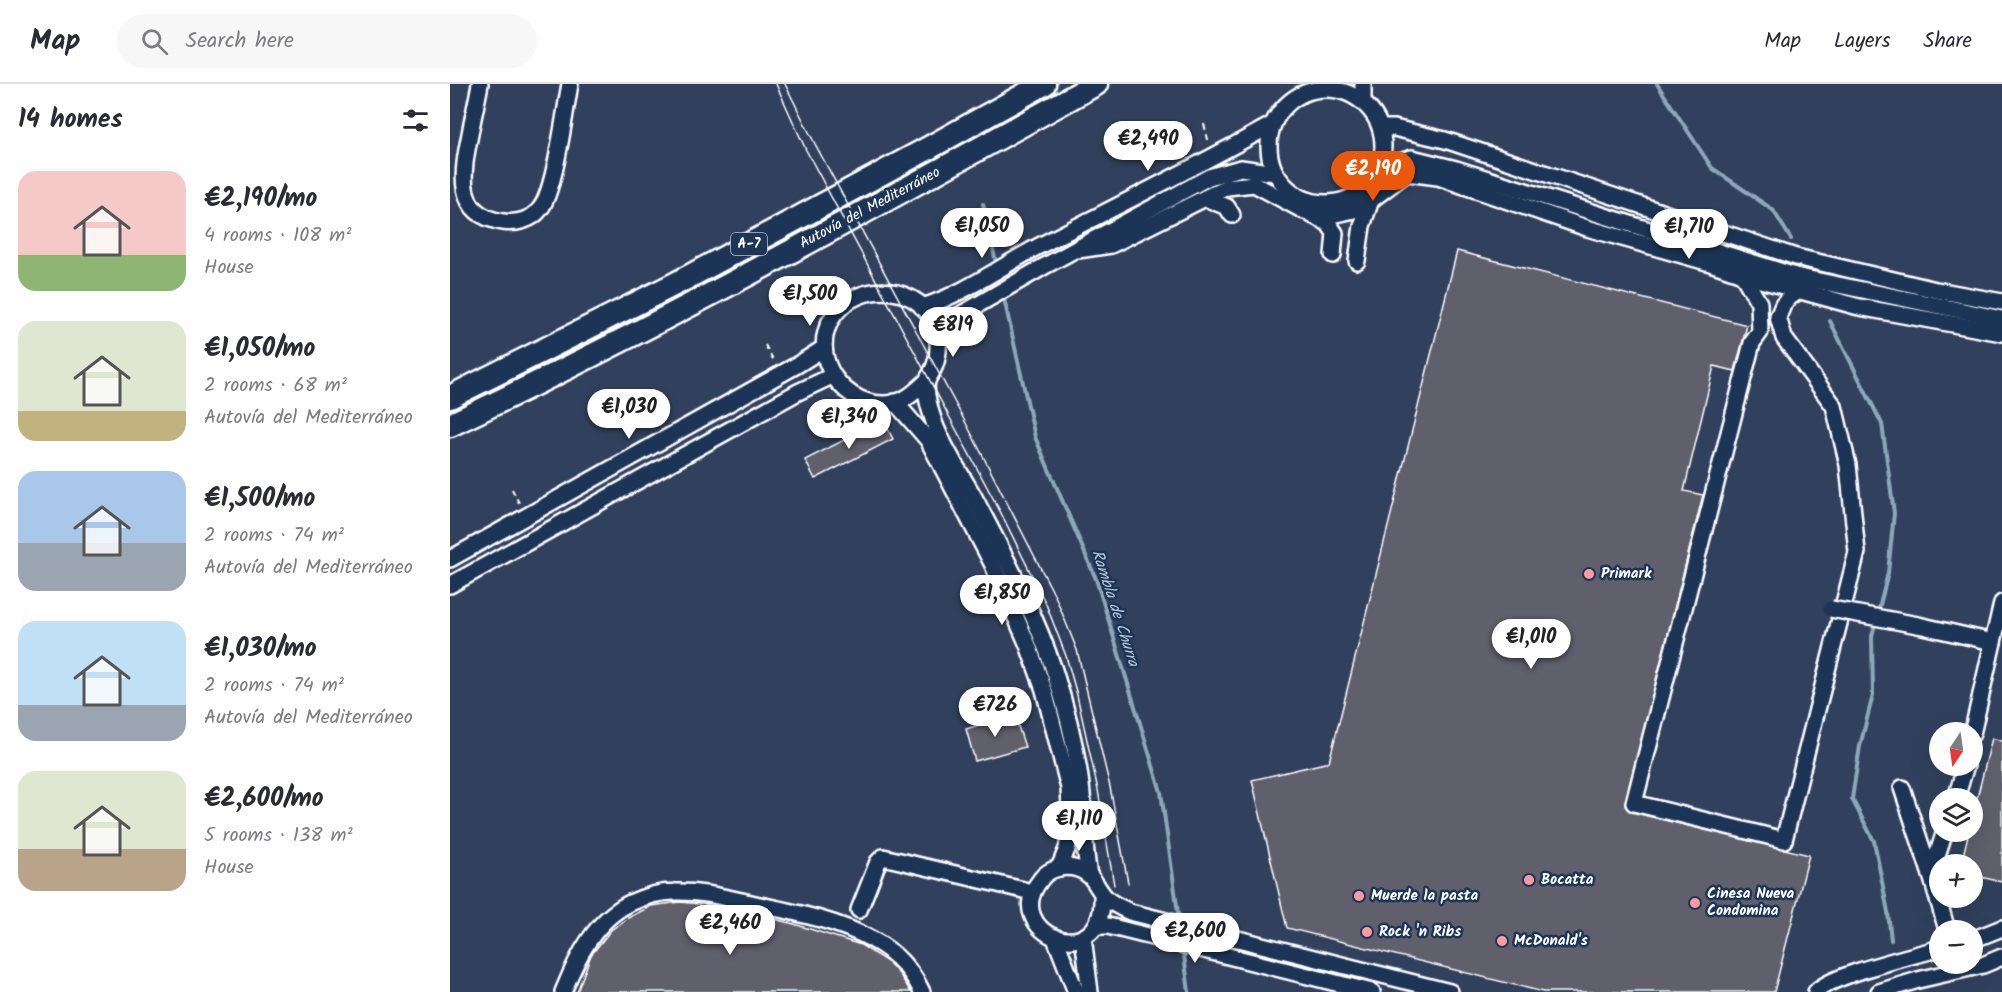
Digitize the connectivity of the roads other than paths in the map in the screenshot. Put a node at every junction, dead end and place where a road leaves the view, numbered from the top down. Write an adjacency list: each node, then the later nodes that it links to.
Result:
1 (480, 84): 2 (street)
2 (570, 84)
3 (1044, 84): 31 (highway, Autovía del Mediterráneo / A-7)
4 (1096, 84): 33 (highway, Autovía del Mediterráneo / A-7)
5 (1363, 84): 7 (street)
6 (1320, 86): 7 (street); 8 (street)
7 (1363, 101): 9 (street)
8 (1273, 124): 11 (street); 24 (street)
9 (1381, 128): 10 (street); 23 (street)
10 (1380, 168): 11 (street); 16 (street)
11 (1275, 172): 17 (street)
12 (1205, 198): 14 (street); 15 (street); 17 (street)
13 (1371, 200): 14 (street); 19 (street); 20 (street)
14 (1304, 211): 18 (street)
15 (1232, 215)
16 (1630, 225): 20 (street); 25 (street)
17 (1078, 250): 26 (street)
18 (1333, 255)
19 (1357, 261)
20 (1710, 263): 21 (street)
21 (1742, 274): 22 (street); 22 (street)
22 (1800, 290): 27 (street)
23 (2002, 302)
24 (922, 307): 26 (street); 28 (street)
25 (2002, 320)
26 (936, 329): 30 (street)
27 (2002, 333)
28 (824, 348): 29 (street); 34 (street)
29 (832, 376): 32 (street); 35 (street)
30 (927, 381): 32 (street); 43 (street)
31 (450, 397)
32 (895, 402): 41 (street)
33 (450, 425)
34 (450, 559)
35 (450, 585)
36 (2002, 603): 38 (street)
37 (1831, 609): 38 (street, bridge)
38 (1992, 642): 39 (street)
39 (1975, 722)
40 (1902, 788): 42 (street)
41 (1059, 868): 43 (street); 44 (street)
42 (1929, 869)
43 (1089, 875): 45 (street)
44 (1032, 892): 46 (street); 51 (street)
45 (1102, 894): 47 (street); 52 (street)
46 (859, 910)
47 (1096, 926): 50 (street); 55 (street)
48 (2002, 927): 49 (street)
49 (1983, 935)
50 (1083, 937): 51 (street); 60 (street)
51 (1055, 938): 59 (street)
52 (1283, 950): 55 (street); 62 (street)
53 (1929, 951): 63 (street)
54 (2002, 957): 64 (street)
55 (1261, 964): 56 (street)
56 (1316, 985): 61 (street)
57 (563, 992): 58 (street)
58 (922, 992)
59 (1076, 992)
60 (1090, 992)
61 (1372, 992)
62 (1450, 992)
63 (1816, 992)
64 (1879, 992)

